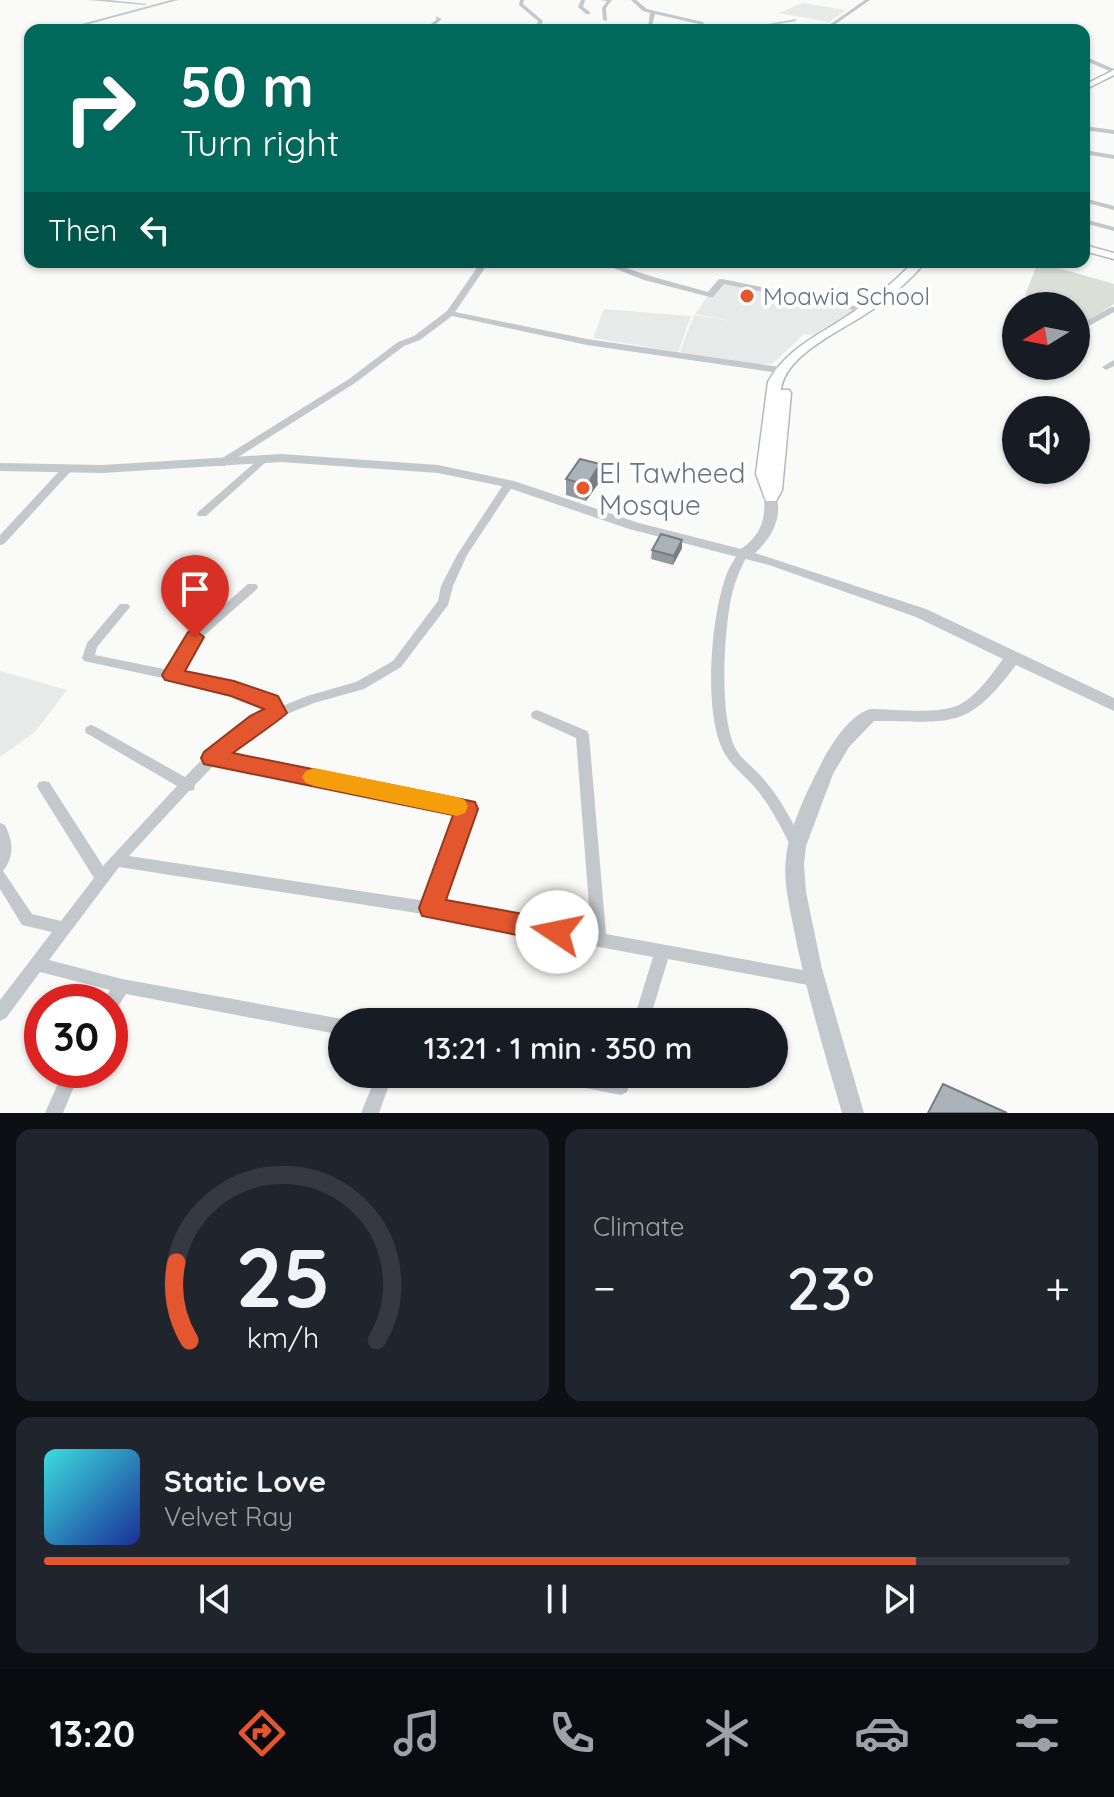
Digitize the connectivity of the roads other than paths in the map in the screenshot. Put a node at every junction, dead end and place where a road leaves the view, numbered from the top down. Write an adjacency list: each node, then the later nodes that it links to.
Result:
1 (90, 0): 10 (street)
2 (176, 0): 10 (street)
3 (522, 0): 18 (street)
4 (583, 0): 12 (street)
5 (602, 0): 8 (street)
6 (633, 0): 9 (street); 11 (street)
7 (868, 0): 22 (street)
8 (612, 1): 14 (street)
9 (624, 1)
10 (153, 5): 16 (street)
11 (653, 11): 19 (street); 20 (street)
12 (588, 13)
13 (437, 17): 17 (street)
14 (605, 20)
15 (795, 20): 21 (street)
16 (83, 24)
17 (434, 24)
18 (540, 24)
19 (652, 24)
20 (702, 24)
21 (771, 24)
22 (833, 24)
23 (1090, 61): 24 (street)
24 (1114, 72): 25 (main road)
25 (1090, 85)
26 (1090, 129): 27 (street)
27 (1114, 132)
28 (1090, 153): 29 (street)
29 (1114, 157)
30 (1090, 199): 32 (street)
31 (1090, 201): 33 (street)
32 (1114, 201)
33 (1114, 208)
34 (1090, 223): 35 (street)
35 (1114, 229)
36 (1090, 247): 37 (main road)
37 (1114, 254)
38 (481, 268): 44 (street)
39 (619, 268): 43 (street)
40 (914, 268): 43 (main road)
41 (925, 268): 52 (main road)
42 (1114, 309): 45 (street)
43 (864, 310): 46 (main road)
44 (450, 313): 46 (street); 48 (street)
45 (1090, 322)
46 (780, 370): 52 (main road)
47 (263, 460): 48 (street); 51 (street); 53 (street)
48 (220, 464): 50 (street)
49 (0, 467): 50 (street)
50 (68, 468): 54 (street)
51 (509, 484): 55 (street); 61 (street)
52 (771, 498): 55 (street)
53 (202, 514)
54 (0, 542)
55 (743, 554): 58 (street); 68 (street)
56 (252, 587): 59 (street)
57 (124, 607): 59 (street)
58 (1014, 656): 60 (street); 68 (street)
59 (172, 675): 61 (street)
60 (1114, 705)
61 (276, 713): 64 (street)
62 (537, 715): 75 (street)
63 (91, 730): 66 (street)
64 (212, 758): 66 (street); 73 (street)
65 (44, 786): 72 (street)
66 (189, 786): 69 (street)
67 (0, 829): 70 (street)
68 (797, 846): 78 (street)
69 (116, 860): 72 (street); 73 (street)
70 (0, 866)
71 (0, 876): 74 (street)
72 (102, 878): 74 (street)
73 (431, 908): 75 (street)
74 (63, 928): 77 (street)
75 (599, 939): 76 (street)
76 (663, 951): 78 (street); 81 (street)
77 (36, 964): 79 (street); 82 (street)
78 (813, 979): 88 (street)
79 (114, 984)
80 (128, 987): 83 (street)
81 (645, 1008)
82 (0, 1013)
83 (328, 1024)
84 (65, 1088): 86 (street)
85 (380, 1088): 87 (street)
86 (54, 1113)
87 (370, 1113)
88 (853, 1113)

